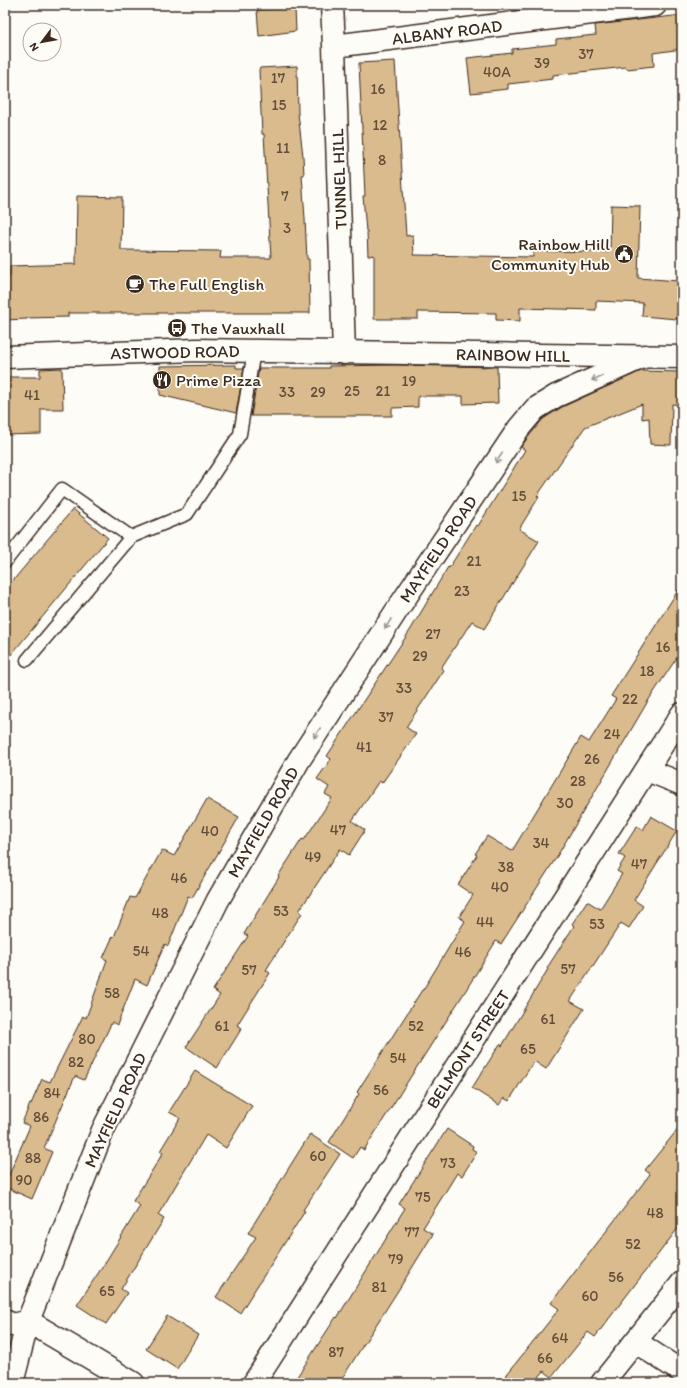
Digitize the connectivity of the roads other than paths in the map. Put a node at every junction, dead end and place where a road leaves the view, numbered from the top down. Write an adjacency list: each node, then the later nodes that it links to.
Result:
1 (332, 5): 3 (street, TUNNEL HILL)
2 (655, 5): 3 (street, ALBANY ROAD)
3 (334, 46): 5 (street, TUNNEL HILL)
4 (254, 351): 5 (street, ASTWOOD ROAD); 7 (street, ASTWOOD ROAD); 9 (lane)
5 (344, 353): 6 (street, RAINBOW HILL)
6 (645, 356): 8 (street, RAINBOW HILL); 17 (street, MAYFIELD ROAD, one-way to 17)
7 (5, 357)
8 (682, 357)
9 (131, 537): 10 (lane); 11 (lane)
10 (5, 562)
11 (27, 660)
12 (682, 714): 13 (street, BELMONT STREET)
13 (646, 770): 14 (street); 22 (street, BELMONT STREET)
14 (682, 784)
15 (682, 1283): 18 (street)
16 (5, 1321): 17 (street)
17 (28, 1321): 20 (street, MAYFIELD ROAD); 21 (street)
18 (636, 1342): 19 (street); 23 (street)
19 (682, 1372)
20 (12, 1383)
21 (133, 1383)
22 (254, 1383)
23 (602, 1383)

